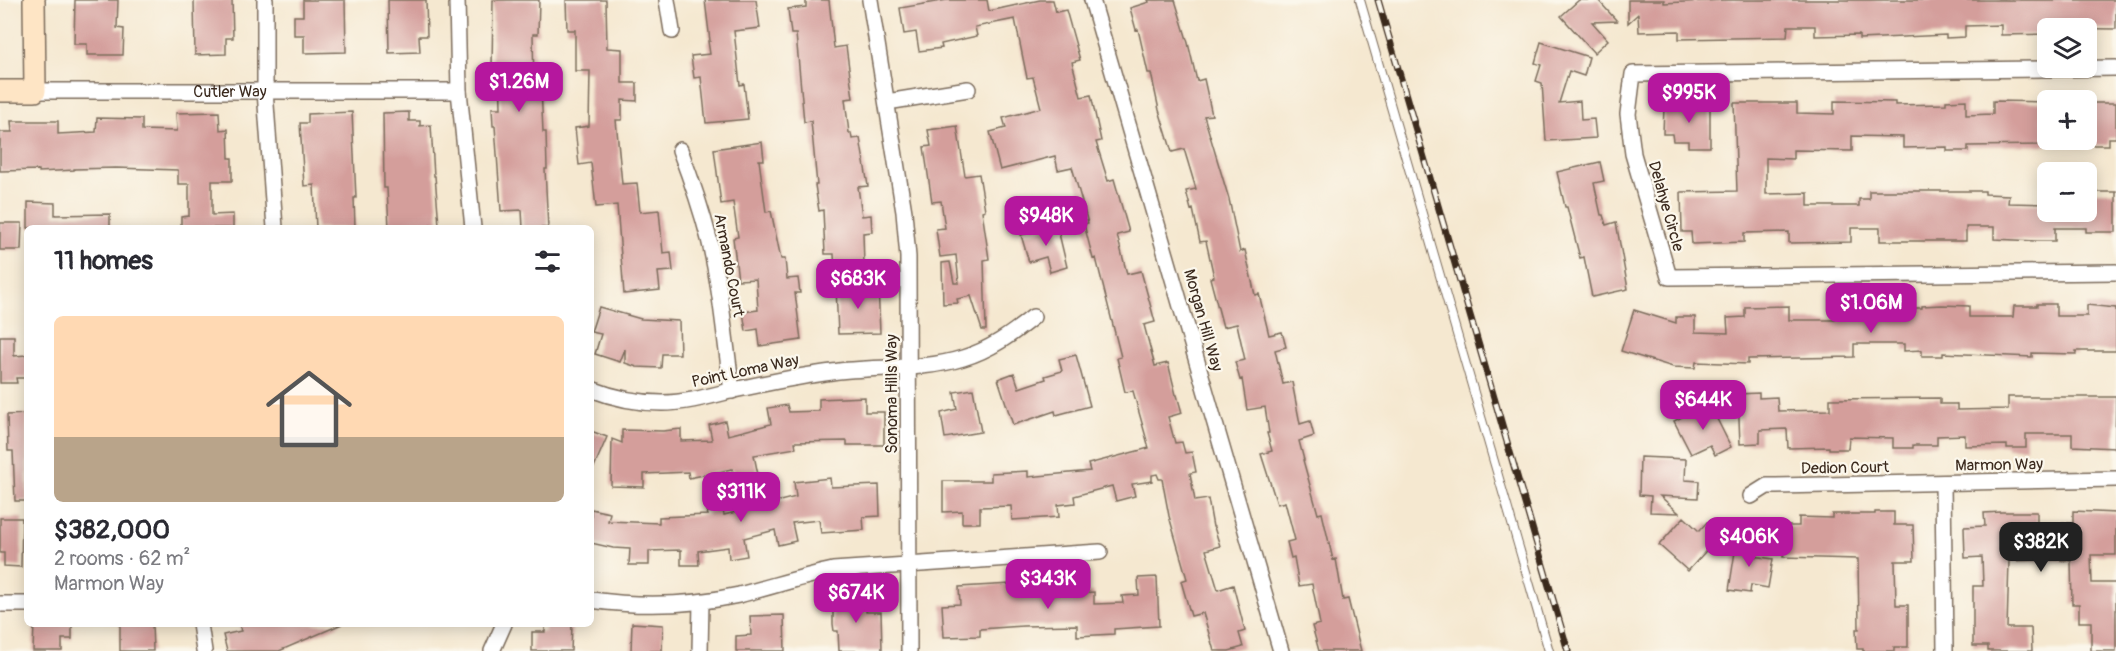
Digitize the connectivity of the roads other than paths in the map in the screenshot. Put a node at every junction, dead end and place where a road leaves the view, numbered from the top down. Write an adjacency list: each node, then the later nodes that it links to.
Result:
1 (34, 0): 12 (street)
2 (265, 0): 13 (street)
3 (457, 0): 14 (street)
4 (667, 0): 8 (street)
5 (870, 0): 15 (street, Sonoma Hills Way)
6 (1092, 0): 39 (street, Morgan Hill Way)
7 (1360, 0): 40 (lane)
8 (672, 31)
9 (2116, 68): 19 (street, Delahye Circle)
10 (968, 89): 15 (street)
11 (0, 91): 12 (street, Cutler Way)
12 (34, 91): 13 (street, Cutler Way)
13 (265, 91): 14 (street, Cutler Way); 17 (street)
14 (459, 91): 18 (street)
15 (887, 102): 21 (street, Sonoma Hills Way)
16 (680, 150): 23 (street, Armando Court)
17 (275, 225)
18 (473, 225)
19 (2116, 272)
20 (1033, 317): 21 (street, Point Loma Way)
21 (909, 366): 23 (street, Point Loma Way); 28 (street, Sonoma Hills Way)
22 (594, 390): 23 (street, Point Loma Way)
23 (732, 391)
24 (2116, 479): 25 (street, Marmon Way)
25 (1943, 483): 26 (street, Dedion Court); 41 (street, Marmon Way)
26 (1751, 496)
27 (1100, 552): 28 (street)
28 (909, 564): 30 (street); 38 (street, Sonoma Hills Way)
29 (594, 600): 30 (street)
30 (701, 602): 37 (street)
31 (0, 604): 32 (street)
32 (24, 604)
33 (200, 627): 35 (street)
34 (503, 627): 36 (street)
35 (204, 651)
36 (492, 651)
37 (700, 651)
38 (909, 651)
39 (1281, 651)
40 (1549, 651)
41 (1945, 651)

